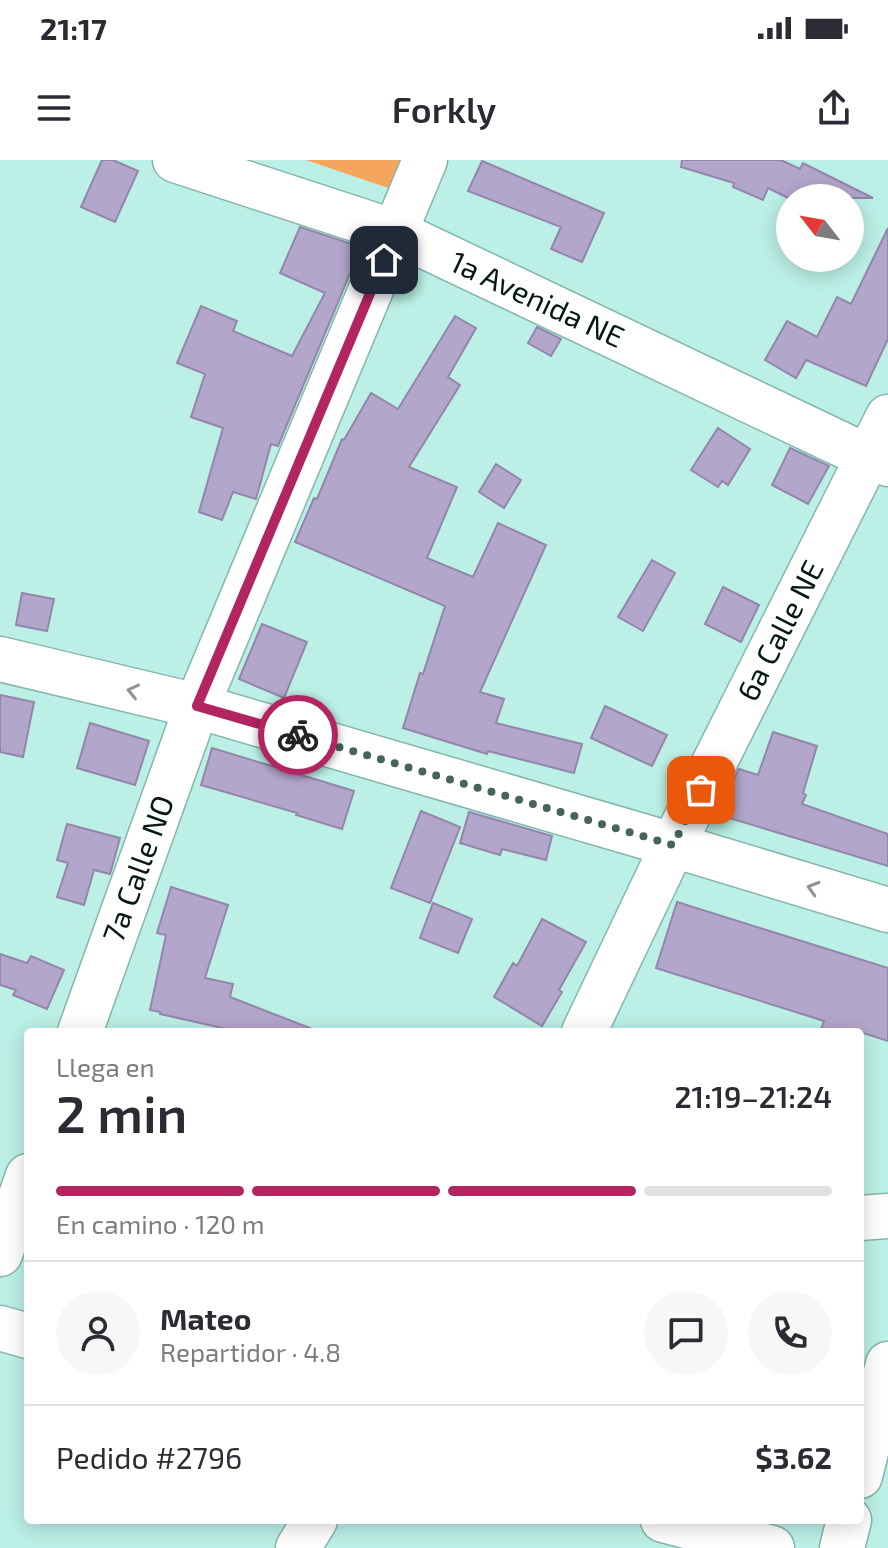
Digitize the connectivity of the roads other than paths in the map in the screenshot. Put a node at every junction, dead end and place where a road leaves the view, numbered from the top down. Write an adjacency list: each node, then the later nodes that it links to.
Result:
1 (175, 160): 3 (street, 1a Avenida NE)
2 (425, 160): 3 (street, 7a Calle NO)
3 (395, 232): 5 (street, 1a Avenida NE); 7 (street, 7a Calle NO)
4 (888, 417): 5 (street, 6a Calle NE)
5 (878, 460): 8 (street, 6a Calle NE)
6 (0, 659): 7 (street, one-way to 6)
7 (197, 706): 8 (street); 10 (street, 7a Calle NO)
8 (673, 845): 9 (street, one-way to 8); 11 (street, 6a Calle NE)
9 (888, 910)
10 (81, 1028)
11 (586, 1028)
12 (24, 1187): 15 (street)
13 (888, 1216): 14 (street)
14 (864, 1218)
15 (0, 1254)
16 (24, 1268): 17 (street)
17 (0, 1270)
18 (0, 1328): 19 (street)
19 (24, 1335)
20 (888, 1364): 21 (street)
21 (864, 1460)
22 (313, 1524): 25 (street)
23 (679, 1524): 26 (street)
24 (848, 1524): 27 (street)
25 (298, 1548)
26 (772, 1548)
27 (842, 1548)

